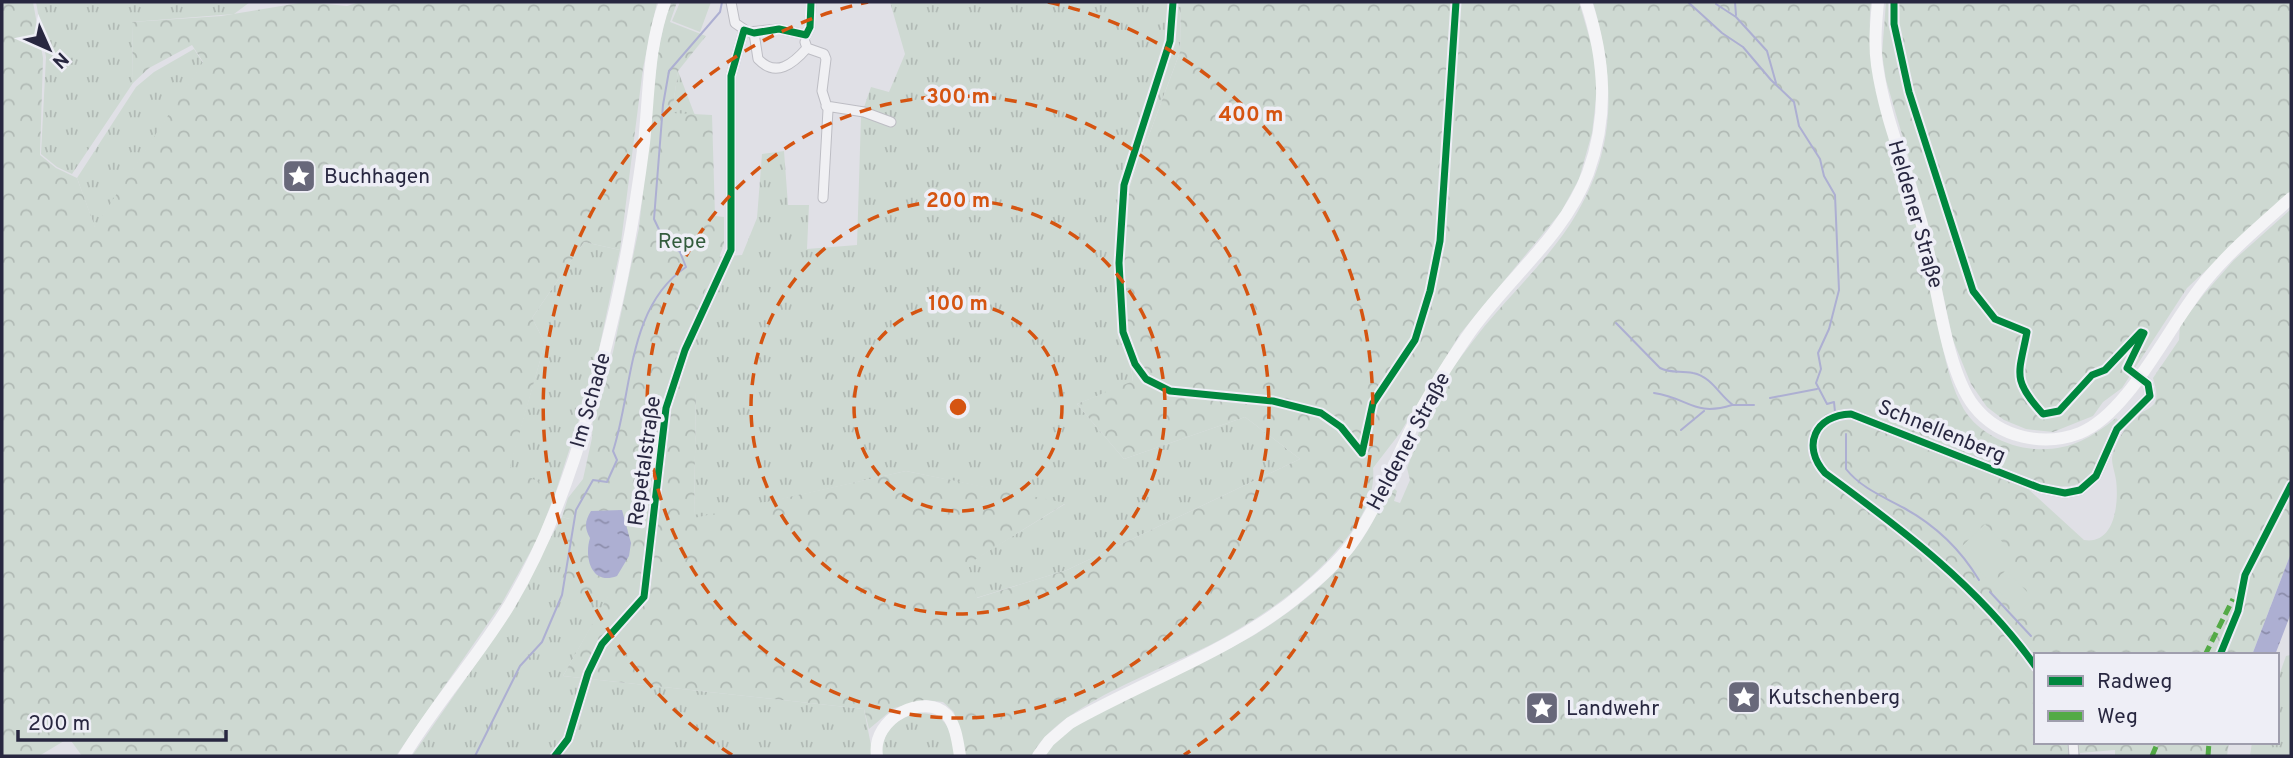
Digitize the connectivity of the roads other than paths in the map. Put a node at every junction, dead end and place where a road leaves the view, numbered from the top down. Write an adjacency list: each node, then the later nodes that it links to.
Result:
1 (665, 2): 15 (main road, Im Schade)
2 (731, 2): 6 (street)
3 (811, 2): 7 (street)
4 (1586, 2): 19 (main road, Heldener Straße)
5 (1878, 2): 13 (main road, Heldener Straße)
6 (749, 31): 7 (street); 8 (street); 16 (street, Repetalstraße)
7 (806, 34): 8 (street)
8 (807, 48): 9 (street)
9 (826, 106): 10 (street); 11 (street)
10 (891, 122)
11 (823, 198)
12 (2291, 198): 13 (main road, Heldener Straße)
13 (2139, 376): 14 (street, Schnellenberg)
14 (2034, 664)
15 (404, 756)
16 (555, 756)
17 (877, 756): 18 (main road)
18 (960, 756)
19 (1038, 756)

